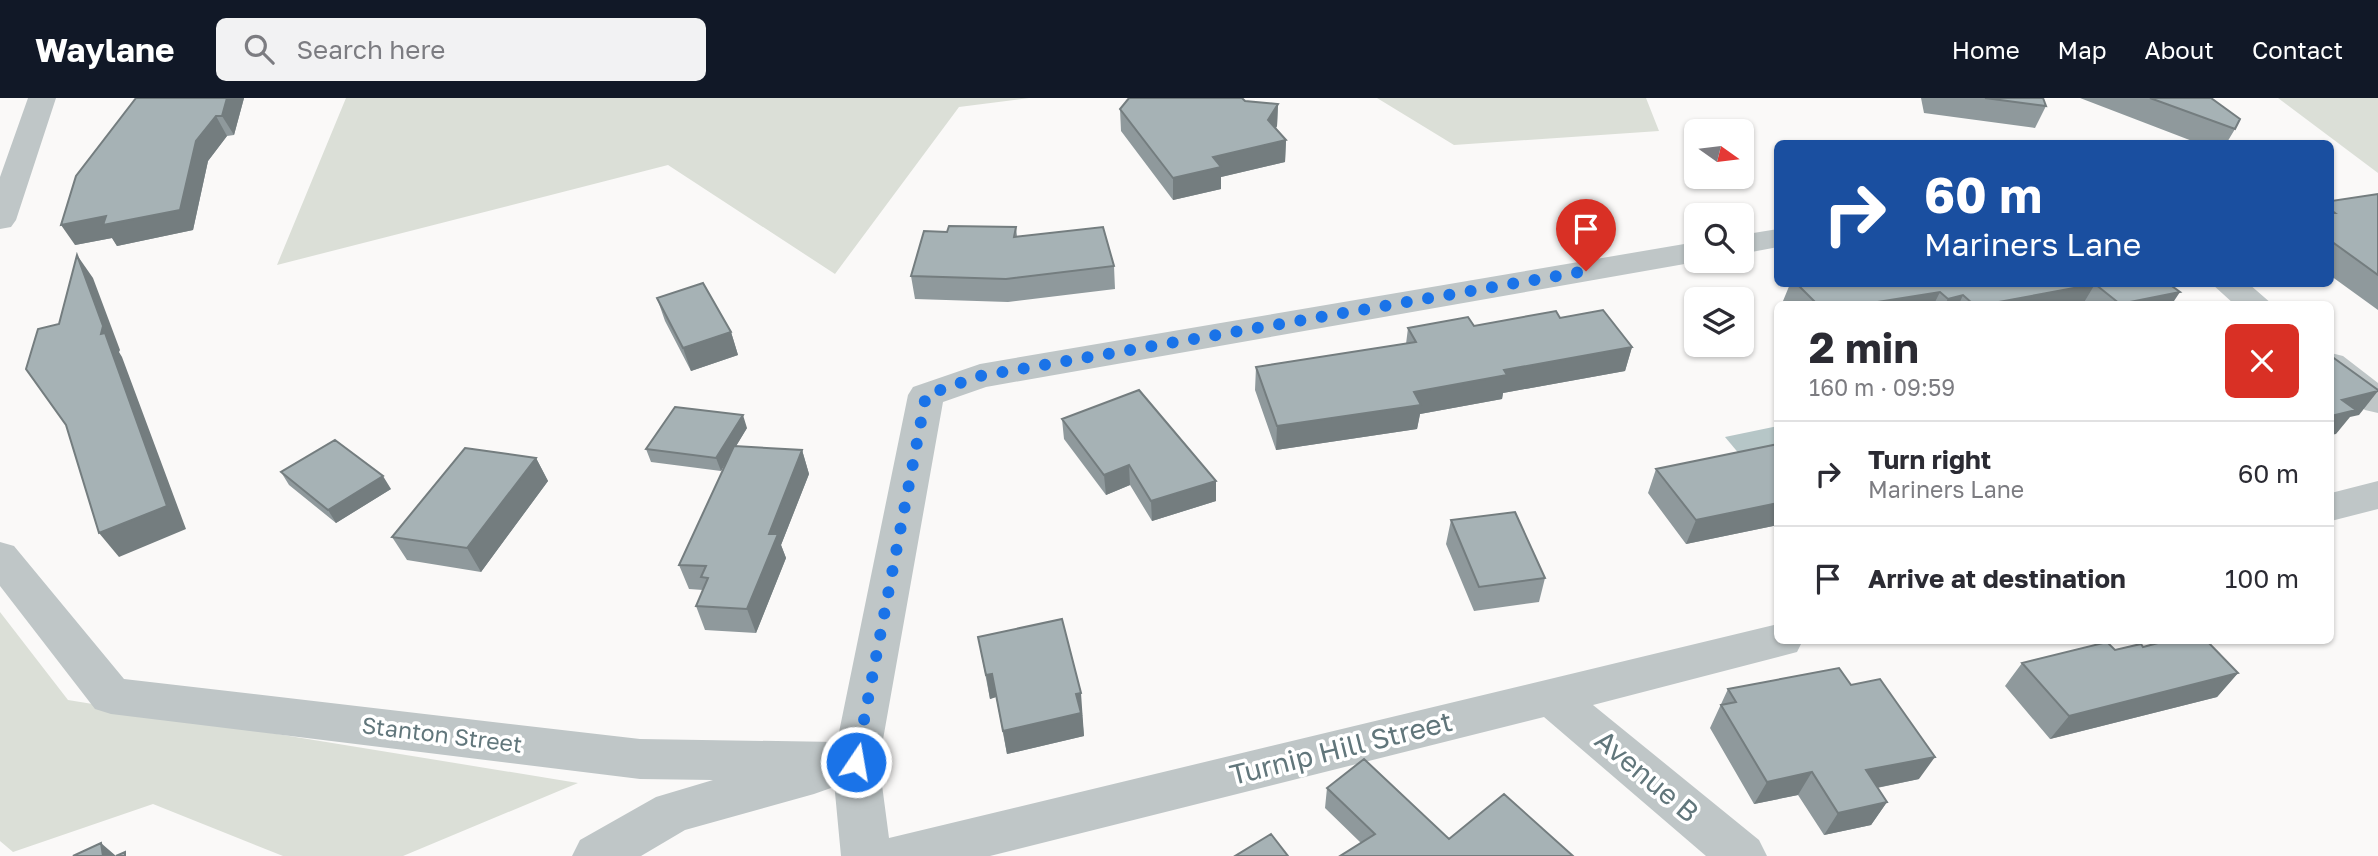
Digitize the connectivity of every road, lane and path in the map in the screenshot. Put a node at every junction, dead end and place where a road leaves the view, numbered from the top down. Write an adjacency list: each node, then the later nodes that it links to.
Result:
1 (43, 98): 2 (street)
2 (0, 220)
3 (1774, 239): 4 (street)
4 (1754, 243)
5 (1684, 255): 15 (street)
6 (2232, 287): 7 (street)
7 (2251, 301)
8 (2334, 367): 9 (street)
9 (2378, 401)
10 (2378, 495): 11 (street)
11 (2334, 505)
12 (0, 557): 15 (street, Stanton Street)
13 (1774, 642): 14 (street, Turnip Hill Street)
14 (1552, 696): 18 (street, Turnip Hill Street); 19 (street, Avenue B)
15 (856, 762): 16 (street); 17 (street)
16 (597, 856)
17 (866, 856)
18 (900, 856)
19 (1742, 856)

